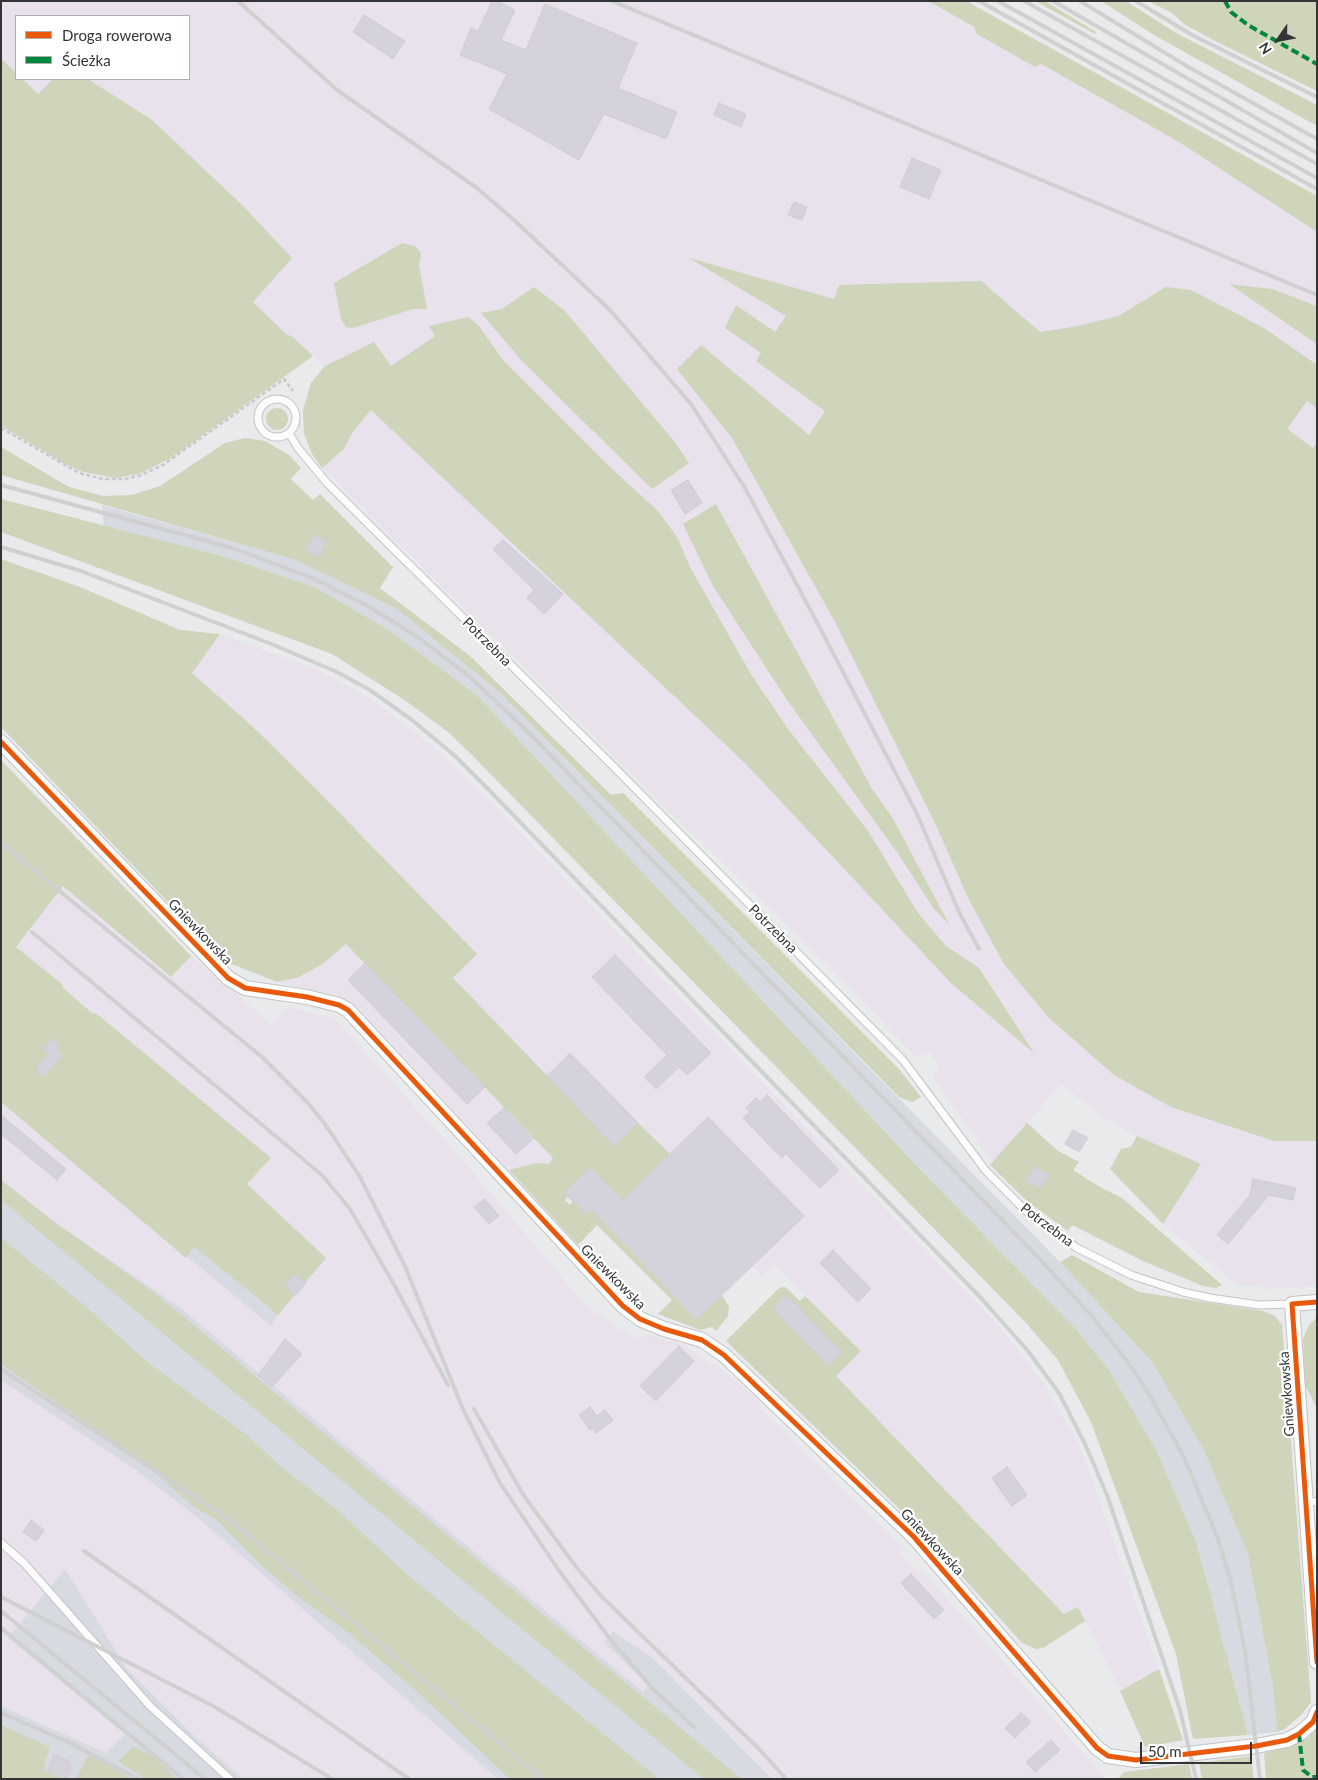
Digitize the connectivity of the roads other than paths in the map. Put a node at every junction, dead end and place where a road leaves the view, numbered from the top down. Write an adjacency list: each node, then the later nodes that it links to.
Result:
1 (289, 433): 1 (lane); 4 (lane, Potrzebna)
2 (1, 742): 8 (street, Gniewkowska)
3 (1317, 1302): 4 (street, Potrzebna)
4 (1292, 1304): 5 (street, Gniewkowska)
5 (1311, 1502): 7 (street, Gniewkowska)
6 (1, 1543): 9 (lane)
7 (1317, 1662)
8 (1317, 1712)
9 (230, 1779)

